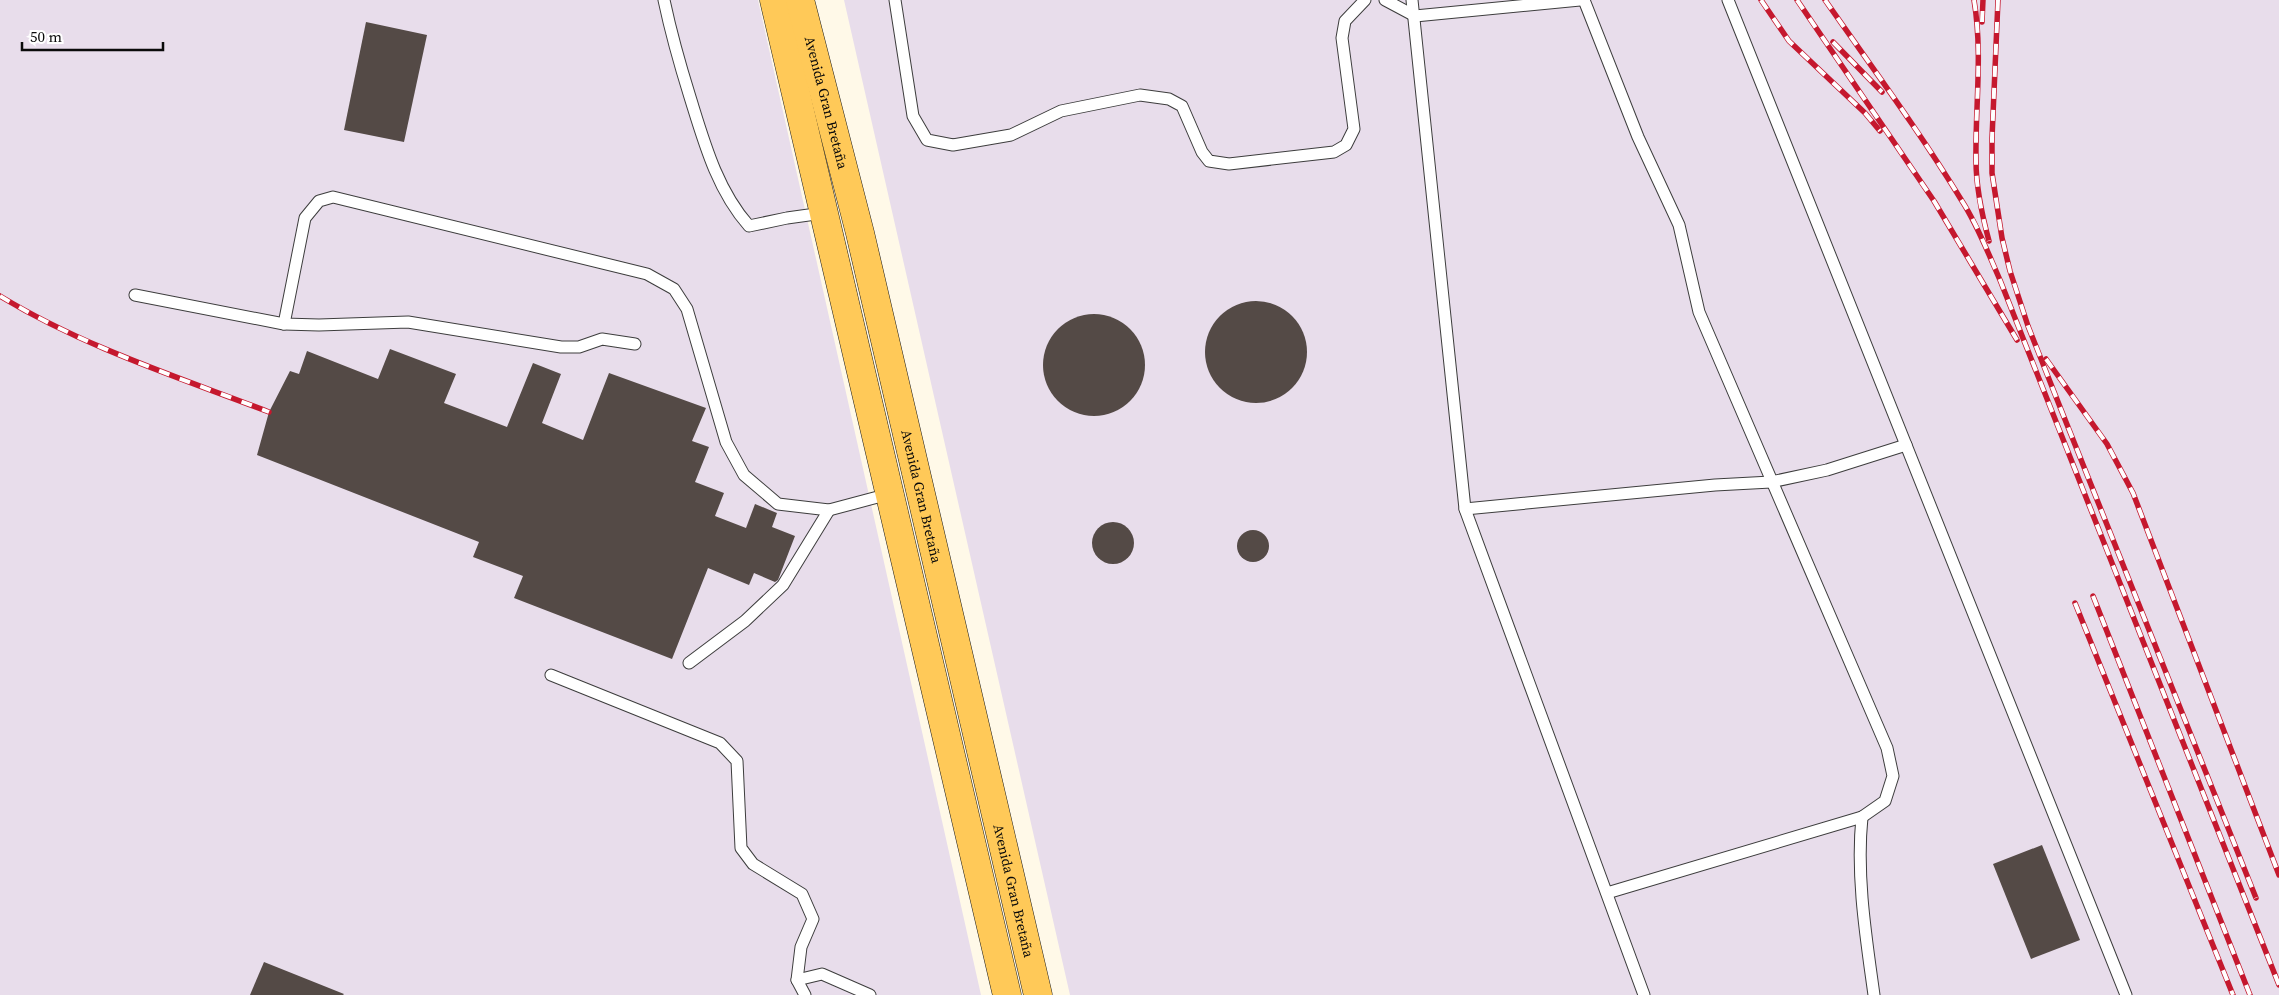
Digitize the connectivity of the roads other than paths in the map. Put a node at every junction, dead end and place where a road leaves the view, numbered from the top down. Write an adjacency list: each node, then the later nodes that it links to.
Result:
1 (664, 0): 12 (lane)
2 (774, 0): 12 (main road, Avenida Gran Bretaña)
3 (800, 0): 29 (main road, Avenida Gran Bretaña)
4 (895, 0): 5 (lane)
5 (1365, 0)
6 (1385, 0): 11 (lane)
7 (1412, 0): 11 (lane)
8 (1580, 0): 11 (lane)
9 (1584, 0): 17 (lane)
10 (1728, 0): 16 (lane)
11 (1415, 16): 20 (lane)
12 (823, 213): 18 (main road, Avenida Gran Bretaña)
13 (135, 295): 14 (lane)
14 (284, 324): 15 (lane); 19 (lane)
15 (635, 344)
16 (1906, 445): 17 (lane); 32 (lane)
17 (1771, 482): 20 (lane); 23 (lane)
18 (889, 494): 19 (lane); 26 (main road, Avenida Gran Bretaña)
19 (829, 510): 21 (lane)
20 (1465, 510): 24 (lane)
21 (689, 663)
22 (551, 675): 25 (lane)
23 (1862, 817): 24 (lane); 31 (lane)
24 (1607, 893): 30 (lane)
25 (797, 980): 27 (lane); 28 (lane)
26 (1004, 994)
27 (805, 995)
28 (870, 995)
29 (1038, 995)
30 (1644, 995)
31 (1874, 995)
32 (2126, 995)

